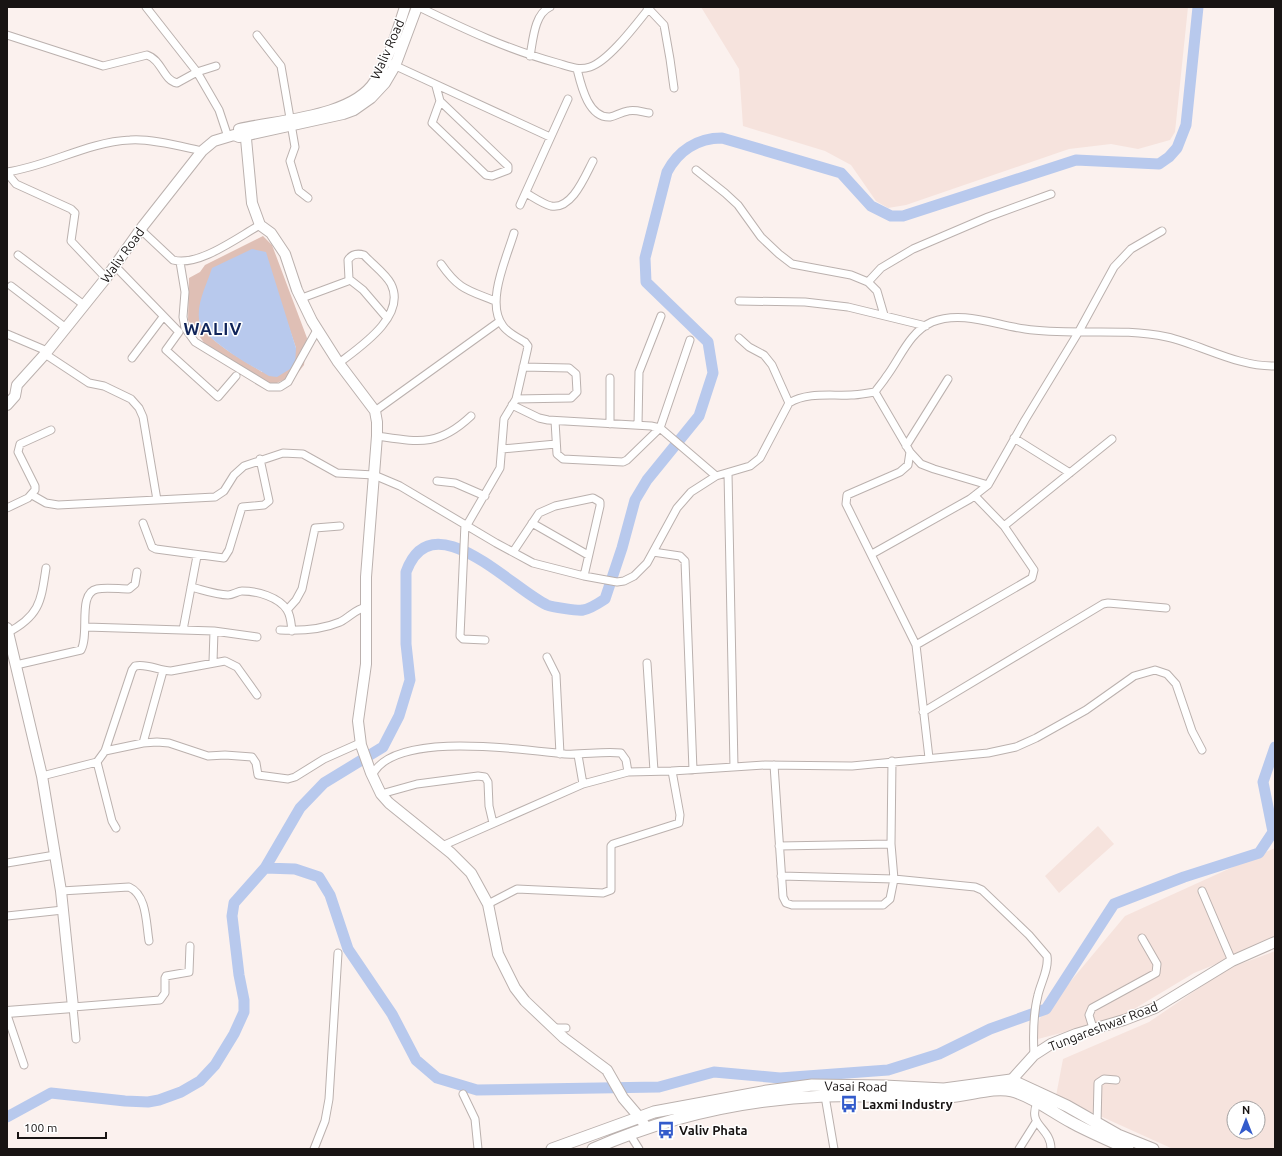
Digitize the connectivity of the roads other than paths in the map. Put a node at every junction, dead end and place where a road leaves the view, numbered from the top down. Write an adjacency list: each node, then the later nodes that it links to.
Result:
1 (146, 7): 13 (street)
2 (405, 7): 9 (street, Waliv Road)
3 (418, 7): 8 (street); 11 (street, Waliv Road)
4 (550, 7): 8 (street)
5 (648, 8): 12 (street); 15 (street)
6 (7, 35): 13 (street)
7 (257, 35): 19 (street)
8 (530, 56): 12 (street)
9 (385, 61): 11 (street); 19 (street, Waliv Road)
10 (216, 66): 13 (street)
11 (395, 66): 14 (street); 19 (street, Waliv Road)
12 (577, 69): 18 (street)
13 (197, 72): 21 (street)
14 (436, 86): 17 (street); 22 (street)
15 (674, 88)
16 (568, 99): 22 (street)
17 (440, 101): 17 (street)
18 (649, 113)
19 (290, 123): 20 (street, Waliv Road); 29 (street)
20 (246, 131): 21 (street, Waliv Road); 31 (street)
21 (231, 136): 23 (street, Waliv Road)
22 (550, 137): 27 (street)
23 (202, 151): 26 (street); 32 (street, Waliv Road)
24 (593, 161): 27 (street)
25 (696, 170): 41 (street)
26 (7, 172): 39 (street)
27 (526, 193): 30 (street)
28 (1051, 194): 41 (street)
29 (308, 198)
30 (520, 205)
31 (260, 225): 36 (street); 43 (street)
32 (140, 229): 36 (street); 38 (street, Waliv Road)
33 (1162, 230): 55 (street)
34 (514, 233): 44 (street)
35 (18, 255): 46 (street)
36 (180, 262): 54 (street)
37 (441, 264): 44 (street)
38 (115, 266): 39 (street, Waliv Road); 49 (street)
39 (106, 278): 46 (street, Waliv Road)
40 (349, 279): 43 (street); 50 (street); 50 (street)
41 (868, 282): 47 (street)
42 (11, 286): 53 (street)
43 (302, 298): 54 (street)
44 (495, 301): 51 (street)
45 (739, 301): 47 (street)
46 (84, 305): 53 (street, Waliv Road)
47 (884, 315): 52 (street)
48 (661, 316): 77 (street)
49 (163, 317): 60 (street); 64 (street)
50 (387, 318): 61 (street)
51 (500, 321): 62 (street); 73 (street)
52 (926, 326): 55 (street); 69 (street)
53 (66, 328): 59 (street, Waliv Road)
54 (318, 330): 61 (street)
55 (1078, 333): 63 (street); 81 (street)
56 (7, 334): 59 (street)
57 (739, 338): 71 (street)
58 (690, 340): 78 (street)
59 (46, 353): 67 (street, Waliv Road); 96 (street)
60 (132, 358)
61 (339, 363): 73 (street)
62 (523, 366): 70 (street); 70 (street)
63 (1275, 366)
64 (236, 376)
65 (610, 378): 76 (street)
66 (948, 379): 85 (street)
67 (17, 385): 68 (street); 72 (street, Waliv Road)
68 (7, 388)
69 (875, 392): 71 (street); 85 (street)
70 (514, 402): 75 (street); 84 (street)
71 (789, 403): 87 (street)
72 (7, 405)
73 (375, 412): 80 (street)
74 (471, 416): 80 (street)
75 (554, 421): 76 (street); 83 (street)
76 (610, 424): 77 (street)
77 (638, 425): 78 (street)
78 (660, 428): 83 (street); 90 (street)
79 (51, 430): 93 (street)
80 (377, 436): 89 (street)
81 (1014, 438): 88 (street); 92 (street)
82 (1112, 439): 88 (street)
83 (556, 444): 84 (street)
84 (502, 449): 94 (street)
85 (908, 449): 92 (street); 105 (street)
86 (260, 460): 89 (street); 96 (street); 107 (street)
87 (728, 473): 90 (street); 141 (street)
88 (1070, 473): 102 (street)
89 (374, 475): 100 (street); 112 (street)
90 (716, 476): 104 (street)
91 (437, 481): 94 (street)
92 (988, 485): 95 (street)
93 (32, 494): 96 (street); 97 (street)
94 (485, 496): 100 (street)
95 (975, 496): 102 (street); 105 (street)
96 (157, 500)
97 (7, 508)
98 (143, 523): 107 (street)
99 (532, 523): 103 (street); 106 (street); 106 (street)
100 (466, 525): 103 (street); 122 (street)
101 (340, 526): 114 (street)
102 (1004, 526): 123 (street)
103 (513, 552): 110 (street)
104 (653, 552): 110 (street); 142 (street)
105 (872, 554): 123 (street)
106 (588, 555): 110 (street)
107 (197, 556): 111 (street)
108 (46, 568): 118 (street)
109 (137, 572): 115 (street)
110 (584, 576)
111 (191, 587): 114 (street); 116 (street)
112 (367, 607): 120 (street); 132 (street)
113 (1166, 608): 130 (street)
114 (287, 610): 120 (street)
115 (86, 627): 116 (street); 127 (street)
116 (183, 630): 119 (street)
117 (280, 630): 120 (street)
118 (8, 631): 127 (street)
119 (214, 631): 121 (street); 125 (street)
120 (292, 631)
121 (257, 637)
122 (485, 640)
123 (916, 645): 130 (street)
124 (547, 657): 135 (street)
125 (213, 662): 128 (street); 129 (street)
126 (647, 663): 143 (street)
127 (16, 665): 147 (street)
128 (163, 671): 131 (street); 134 (street)
129 (256, 695)
130 (924, 712): 137 (street)
131 (143, 743): 132 (street); 134 (street)
132 (361, 744): 146 (street)
133 (1202, 750): 137 (street)
134 (105, 751): 138 (street)
135 (560, 754): 136 (street); 146 (street)
136 (578, 755): 145 (street); 148 (street)
137 (929, 758): 139 (street)
138 (97, 762): 147 (street); 151 (street)
139 (892, 762): 140 (street); 152 (street)
140 (774, 765): 141 (street); 154 (street)
141 (734, 767): 142 (street)
142 (693, 770): 144 (street)
143 (654, 771): 144 (street); 145 (street)
144 (672, 771): 161 (street)
145 (628, 772): 148 (street)
146 (371, 775): 149 (street)
147 (42, 776): 155 (street)
148 (583, 784): 150 (street)
149 (381, 794): 150 (street); 153 (street)
150 (493, 823): 153 (street)
151 (116, 828)
152 (891, 844): 154 (street); 158 (street)
153 (442, 846): 161 (street)
154 (779, 846): 157 (street)
155 (55, 855): 156 (street); 159 (street)
156 (7, 863)
157 (781, 876): 158 (street); 158 (street)
158 (894, 879): 177 (street)
159 (61, 891): 162 (street); 165 (street)
160 (1202, 891): 169 (street)
161 (488, 904): 173 (street)
162 (63, 910): 163 (street); 170 (street)
163 (7, 916)
164 (1142, 938): 175 (street)
165 (150, 941)
166 (1275, 942): 169 (street, Tungareshwar Road)
167 (190, 946): 170 (street)
168 (338, 953): 189 (street)
169 (1232, 961): 175 (street, Tungareshwar Road)
170 (74, 1007): 171 (street); 176 (street)
171 (7, 1012)
172 (7, 1015): 178 (street)
173 (554, 1028): 174 (street); 185 (street)
174 (566, 1028)
175 (1093, 1028): 177 (street, Tungareshwar Road)
176 (76, 1039)
177 (1034, 1055): 179 (street, Tungareshwar Road)
178 (24, 1065)
179 (1011, 1080): 181 (street, Tungareshwar Road); 185 (main road, Vasai Road); 187 (main road)
180 (1116, 1080): 187 (street)
181 (1004, 1090): 183 (main road, Vasai Road); 184 (main road, Vasai Road)
182 (463, 1094): 190 (street)
183 (825, 1096): 185 (main road, Vasai Road); 194 (street)
184 (1037, 1103): 186 (street); 197 (main road, Vasai Road)
185 (643, 1122): 188 (main road, Vasai Road); 191 (main road, Vasai Road)
186 (1036, 1122): 195 (street); 196 (street)
187 (1097, 1124): 198 (main road)
188 (629, 1133): 192 (main road, Vasai Road); 193 (street)
189 (314, 1149)
190 (478, 1149)
191 (552, 1149)
192 (593, 1149)
193 (639, 1149)
194 (834, 1149)
195 (1019, 1149)
196 (1052, 1149)
197 (1128, 1149)
198 (1153, 1149)

